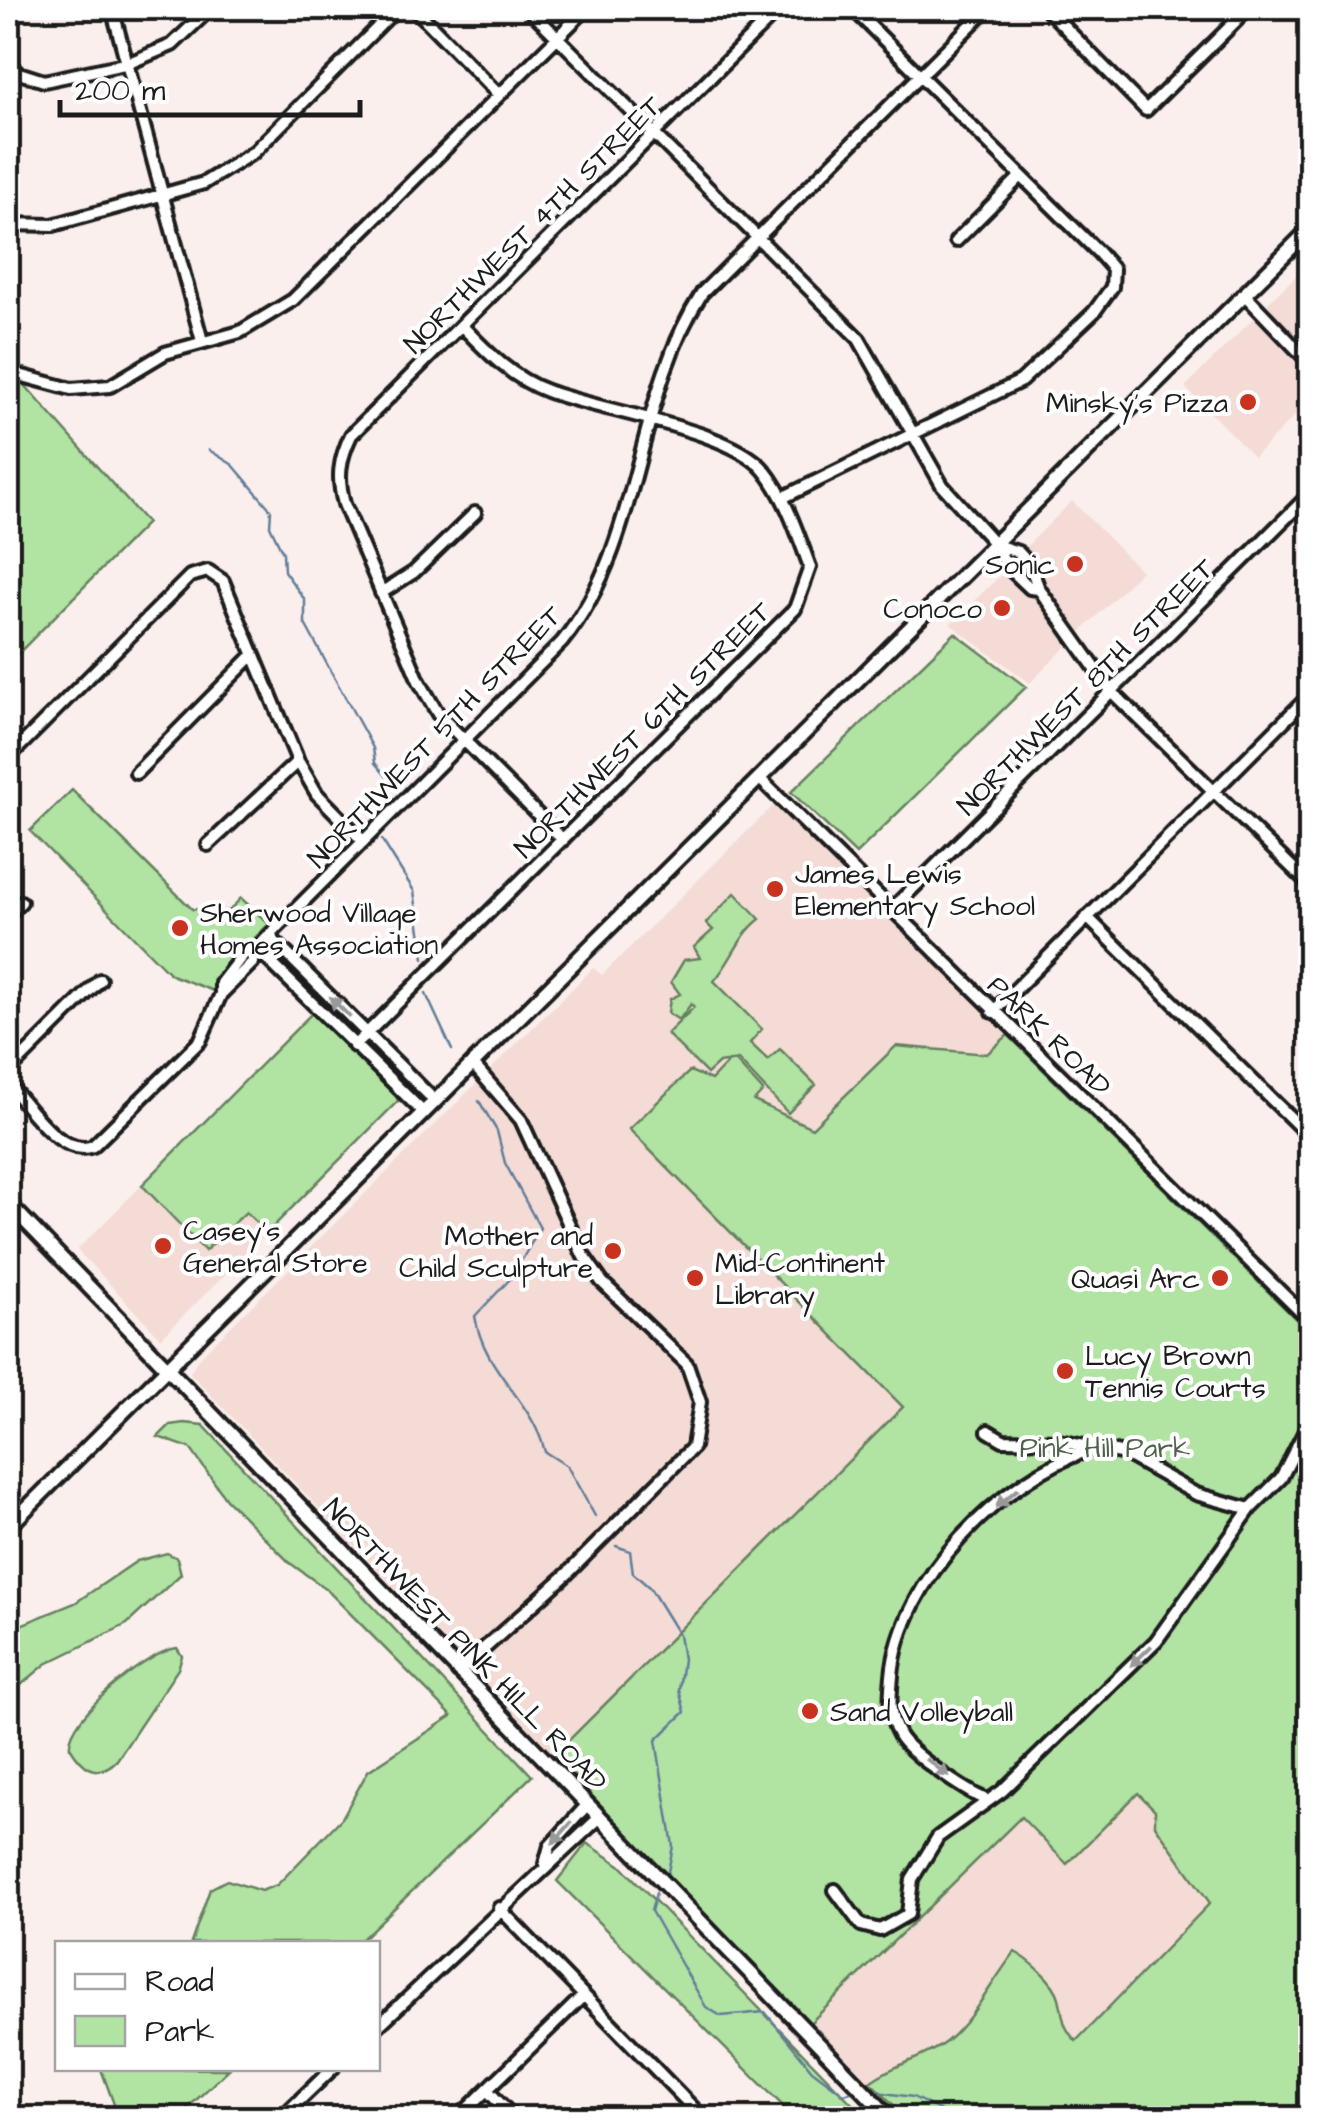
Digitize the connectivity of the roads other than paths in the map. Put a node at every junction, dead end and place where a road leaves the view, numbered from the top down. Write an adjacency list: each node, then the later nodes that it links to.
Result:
1 (112, 8): 14 (street)
2 (211, 8): 14 (street)
3 (397, 8): 19 (street)
4 (414, 8): 16 (street)
5 (528, 8): 12 (street)
6 (587, 8): 12 (street)
7 (780, 8): 17 (street, NORTHWEST 4TH STREET)
8 (852, 8): 15 (street)
9 (988, 8): 15 (street, NORTHWEST 5TH STREET)
10 (1046, 8): 11 (street)
11 (1244, 9)
12 (556, 37): 16 (street); 17 (street)
13 (8, 62): 14 (street)
14 (128, 63): 19 (street)
15 (919, 76): 18 (street); 22 (street, NORTHWEST 5TH STREET)
16 (498, 94): 26 (street)
17 (654, 135): 22 (street); 25 (street, NORTHWEST 4TH STREET)
18 (1020, 177): 23 (street); 30 (street)
19 (162, 194): 20 (street); 26 (street)
20 (8, 224)
21 (1310, 230): 24 (main road)
22 (756, 238): 29 (street, NORTHWEST 5TH STREET); 30 (street)
23 (956, 241)
24 (1245, 295): 27 (street); 34 (main road)
25 (462, 326): 29 (street, NORTHWEST 6TH STREET); 35 (street, NORTHWEST 4TH STREET)
26 (202, 341): 28 (street)
27 (1310, 364)
28 (8, 372)
29 (650, 422): 32 (street, NORTHWEST 6TH STREET); 39 (street, NORTHWEST 5TH STREET)
30 (911, 435): 32 (street); 34 (street)
31 (1310, 494): 37 (street, NORTHWEST 8TH STREET)
32 (782, 498): 45 (street, NORTHWEST 6TH STREET)
33 (475, 513): 35 (street)
34 (996, 545): 37 (street); 43 (main road)
35 (381, 593): 39 (street)
36 (252, 655): 40 (street); 41 (street); 42 (street)
37 (1112, 692): 44 (street); 50 (street, NORTHWEST 8TH STREET)
38 (1309, 699): 44 (street)
39 (464, 741): 45 (street); 46 (street, NORTHWEST 5TH STREET)
40 (8, 758)
41 (298, 761): 46 (street); 47 (street)
42 (136, 773)
43 (760, 779): 50 (street, PARK ROAD); 59 (main road)
44 (1212, 792): 48 (street); 52 (street)
45 (562, 840): 57 (street, NORTHWEST 6TH STREET)
46 (364, 841): 53 (street, NORTHWEST 5TH STREET)
47 (208, 845)
48 (1310, 885)
49 (21, 902): 51 (street)
50 (891, 910): 56 (street, PARK ROAD)
51 (8, 915)
52 (1087, 916): 56 (street); 64 (street)
53 (269, 936): 54 (street, NORTHWEST 5TH STREET); 57 (street, one-way to 53)
54 (255, 951): 58 (street); 61 (street, NORTHWEST 5TH STREET)
55 (100, 980): 60 (street)
56 (993, 1012): 66 (street, PARK ROAD)
57 (366, 1034): 58 (street, NORTHWEST 6TH STREET); 62 (street)
58 (354, 1046): 63 (street)
59 (472, 1063): 62 (main road); 73 (street)
60 (8, 1072)
61 (8, 1084)
62 (434, 1100): 63 (main road)
63 (422, 1112): 67 (main road)
64 (1309, 1133)
65 (8, 1202): 67 (main road, NORTHWEST PINK HILL ROAD)
66 (1310, 1321)
67 (166, 1367): 72 (main road); 73 (main road, NORTHWEST PINK HILL ROAD)
68 (1310, 1421): 71 (street)
69 (988, 1431): 70 (street)
70 (1090, 1449): 71 (street); 74 (street, one-way to 74)
71 (1250, 1509): 74 (street, one-way to 74)
72 (8, 1527)
73 (458, 1672): 75 (main road, NORTHWEST PINK HILL ROAD)
74 (984, 1800): 78 (street)
75 (587, 1805): 76 (main road, NORTHWEST PINK HILL ROAD); 77 (street, one-way to 77)
76 (599, 1818): 77 (street); 88 (main road, NORTHWEST PINK HILL ROAD)
77 (545, 1864): 79 (street)
78 (835, 1890)
79 (500, 1908): 80 (street); 81 (street)
80 (583, 1996): 83 (street); 87 (street)
81 (380, 2024)
82 (330, 2071): 84 (street)
83 (486, 2090): 85 (street); 86 (street)
84 (281, 2118)
85 (458, 2118)
86 (514, 2118)
87 (704, 2118)
88 (890, 2118)

